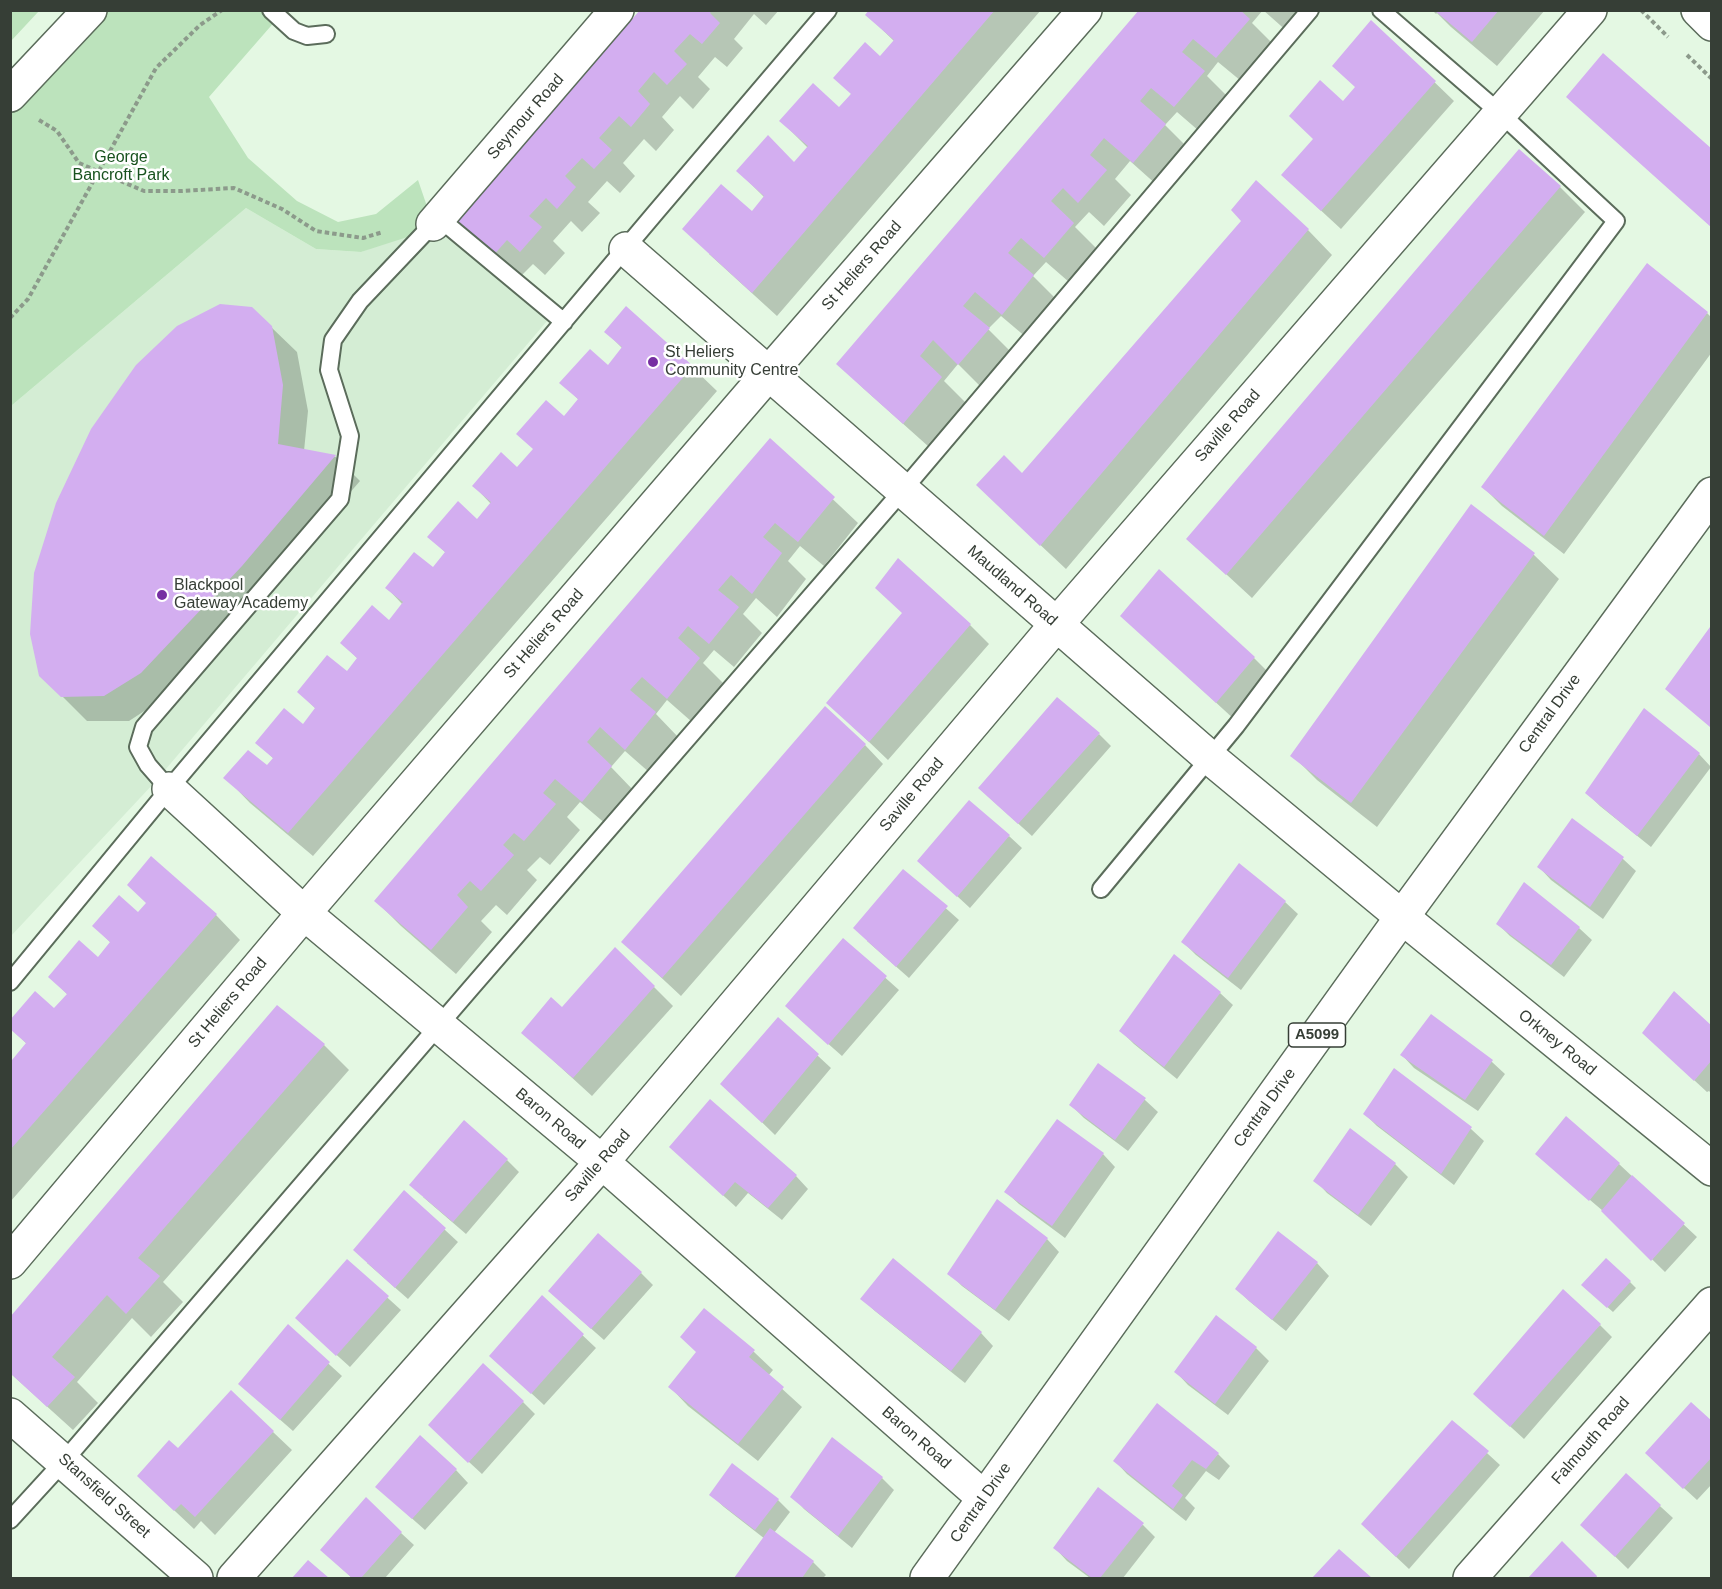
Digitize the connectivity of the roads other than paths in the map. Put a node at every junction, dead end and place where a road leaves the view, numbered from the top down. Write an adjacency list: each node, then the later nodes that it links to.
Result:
1 (90, 10): 12 (street)
2 (271, 10): 11 (lane)
3 (617, 10): 14 (street, Seymour Road)
4 (828, 10): 15 (lane)
5 (1085, 10): 17 (street, St Heliers Road)
6 (1310, 10): 18 (lane)
7 (1382, 10): 13 (lane)
8 (1590, 10): 13 (street, Saville Road)
9 (1698, 10): 10 (street)
10 (1712, 24)
11 (326, 34)
12 (10, 95)
13 (1500, 113): 20 (street, Saville Road); 21 (lane)
14 (436, 221): 16 (lane); 22 (lane)
15 (626, 249): 16 (lane); 17 (street, Maudland Road)
16 (564, 322): 22 (lane)
17 (768, 374): 18 (street, Maudland Road); 24 (street, St Heliers Road)
18 (903, 490): 20 (street, Maudland Road); 27 (lane)
19 (1712, 494): 25 (street, Central Drive / A5099)
20 (1056, 625): 21 (street, Maudland Road); 28 (street, Saville Road)
21 (1209, 757): 23 (lane); 25 (street, Maudland Road)
22 (169, 789): 24 (street, Baron Road); 26 (lane)
23 (1101, 889)
24 (304, 913): 27 (street, Baron Road); 30 (street, St Heliers Road)
25 (1402, 917): 29 (street, Orkney Road); 34 (street, Central Drive / A5099)
26 (10, 982)
27 (439, 1026): 28 (street, Baron Road); 33 (lane)
28 (603, 1162): 34 (street, Baron Road); 37 (street, Saville Road)
29 (1712, 1169)
30 (10, 1262)
31 (1712, 1304): 39 (street, Falmouth Road)
32 (10, 1415): 33 (street, Stansfield Street)
33 (64, 1461): 35 (lane); 36 (street, Stansfield Street)
34 (984, 1498): 38 (street, Central Drive / A5099)
35 (10, 1520)
36 (196, 1578)
37 (234, 1578)
38 (927, 1578)
39 (1470, 1578)

